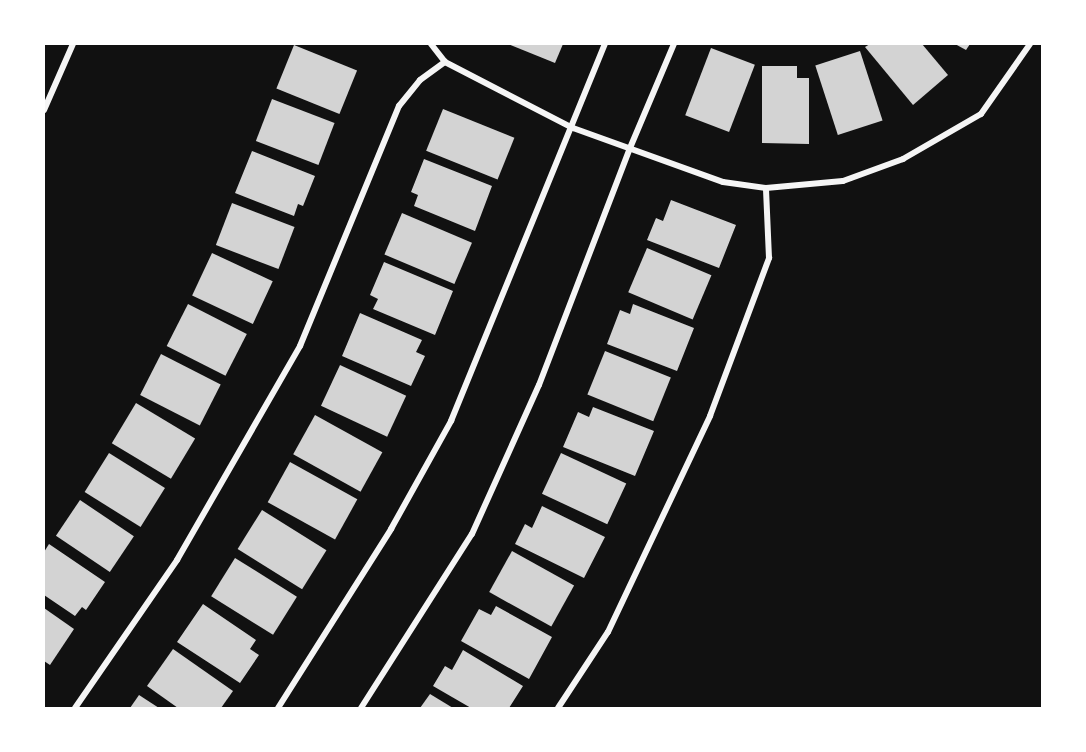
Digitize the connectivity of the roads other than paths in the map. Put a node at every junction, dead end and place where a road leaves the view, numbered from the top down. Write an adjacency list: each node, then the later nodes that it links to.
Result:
1 (73, 44): 7 (street)
2 (431, 44): 6 (street)
3 (605, 44): 8 (street)
4 (674, 44): 9 (street)
5 (1030, 44): 10 (street)
6 (446, 62): 8 (street); 11 (street)
7 (44, 110)
8 (573, 128): 9 (street); 12 (street)
9 (630, 148): 10 (street); 13 (street)
10 (766, 189): 14 (street)
11 (75, 708)
12 (278, 708)
13 (361, 708)
14 (558, 708)

